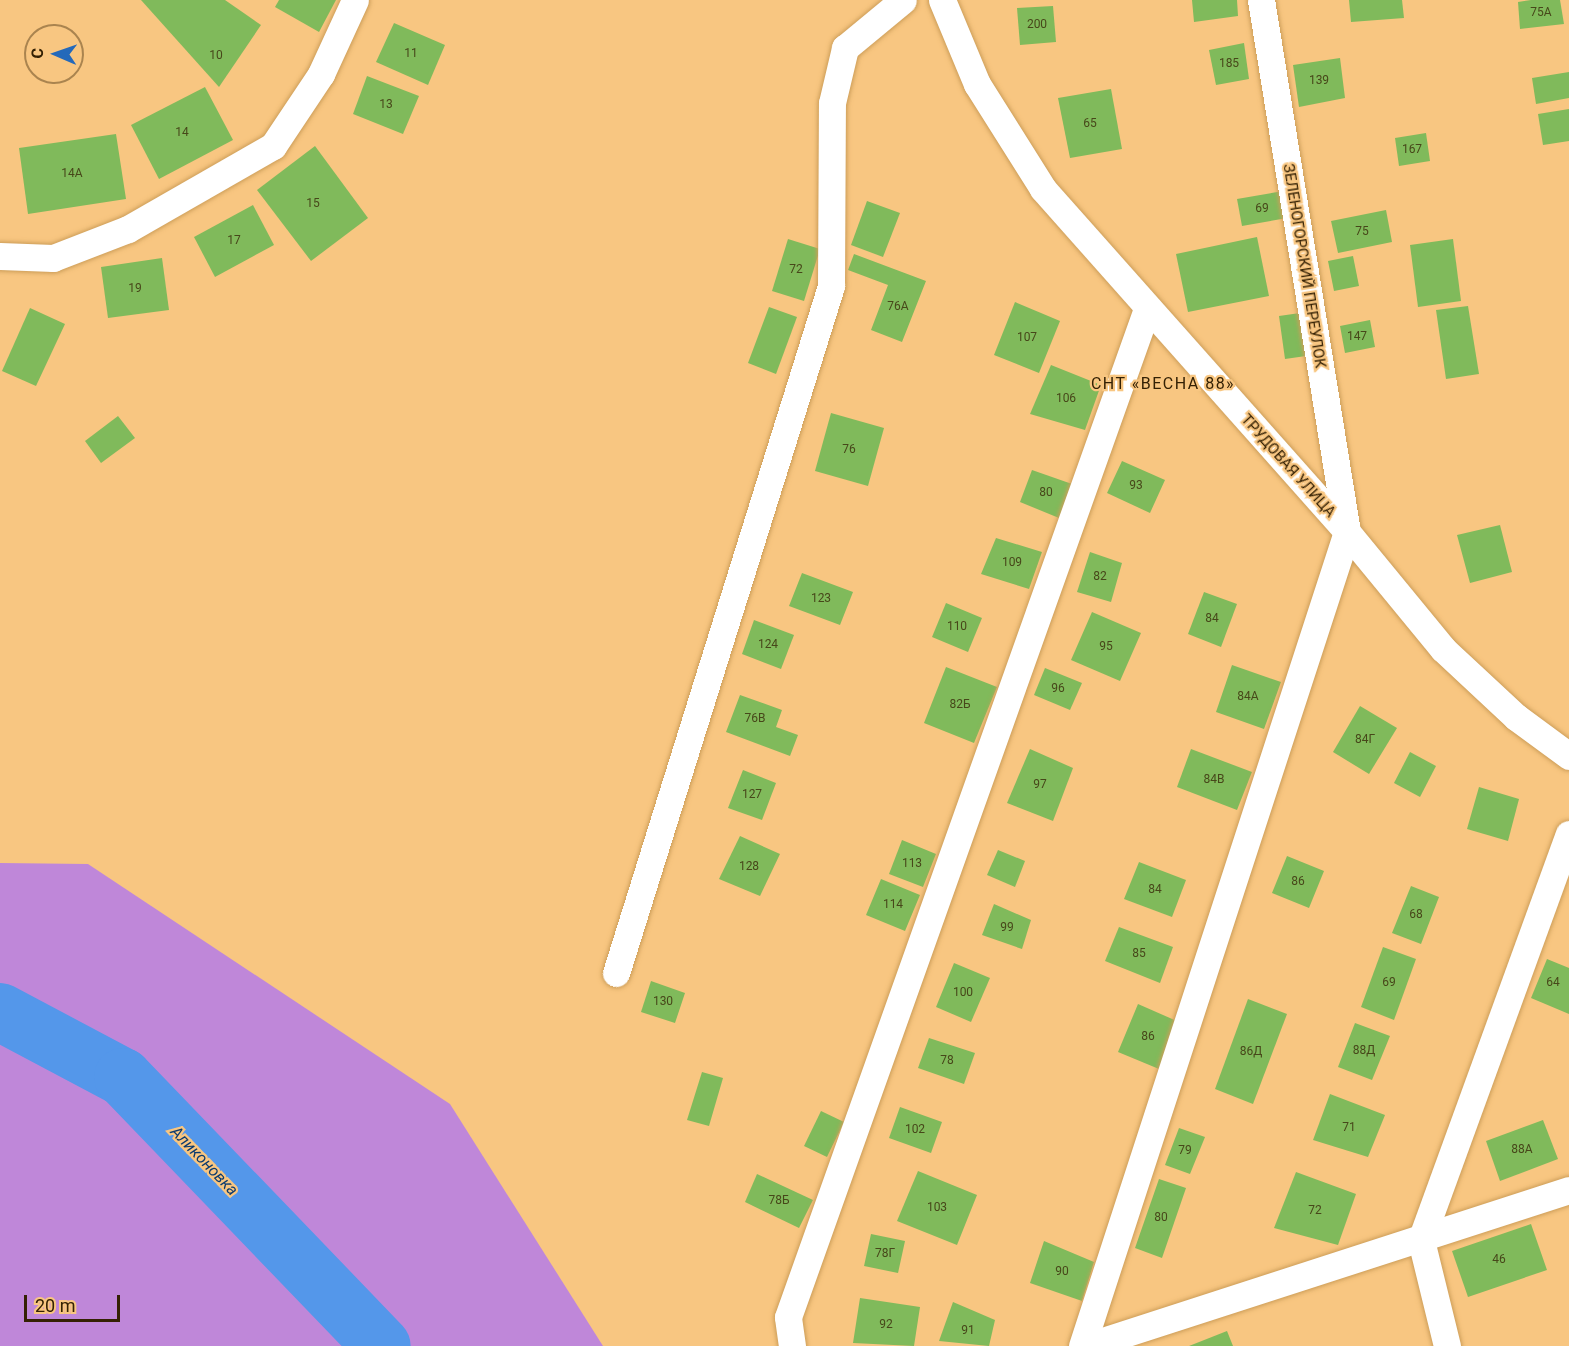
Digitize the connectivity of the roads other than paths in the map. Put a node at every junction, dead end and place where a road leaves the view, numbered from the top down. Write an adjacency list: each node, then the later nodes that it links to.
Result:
1 (355, 0): 5 (street)
2 (903, 0): 10 (street)
3 (942, 0): 6 (street, ТРУДОВАЯ УЛИЦА)
4 (1261, 0): 7 (street, ЗЕЛЕНОГОРСКИЙ ПЕРЕУЛОК)
5 (0, 255)
6 (1147, 309): 7 (street, ТРУДОВАЯ УЛИЦА); 13 (street)
7 (1347, 532): 8 (street, ТРУДОВАЯ УЛИЦА); 14 (street)
8 (1569, 756)
9 (1569, 834): 12 (street)
10 (616, 973)
11 (1569, 1190): 12 (street)
12 (1422, 1240): 15 (street); 16 (street)
13 (792, 1346)
14 (1082, 1346)
15 (1088, 1346)
16 (1447, 1346)

